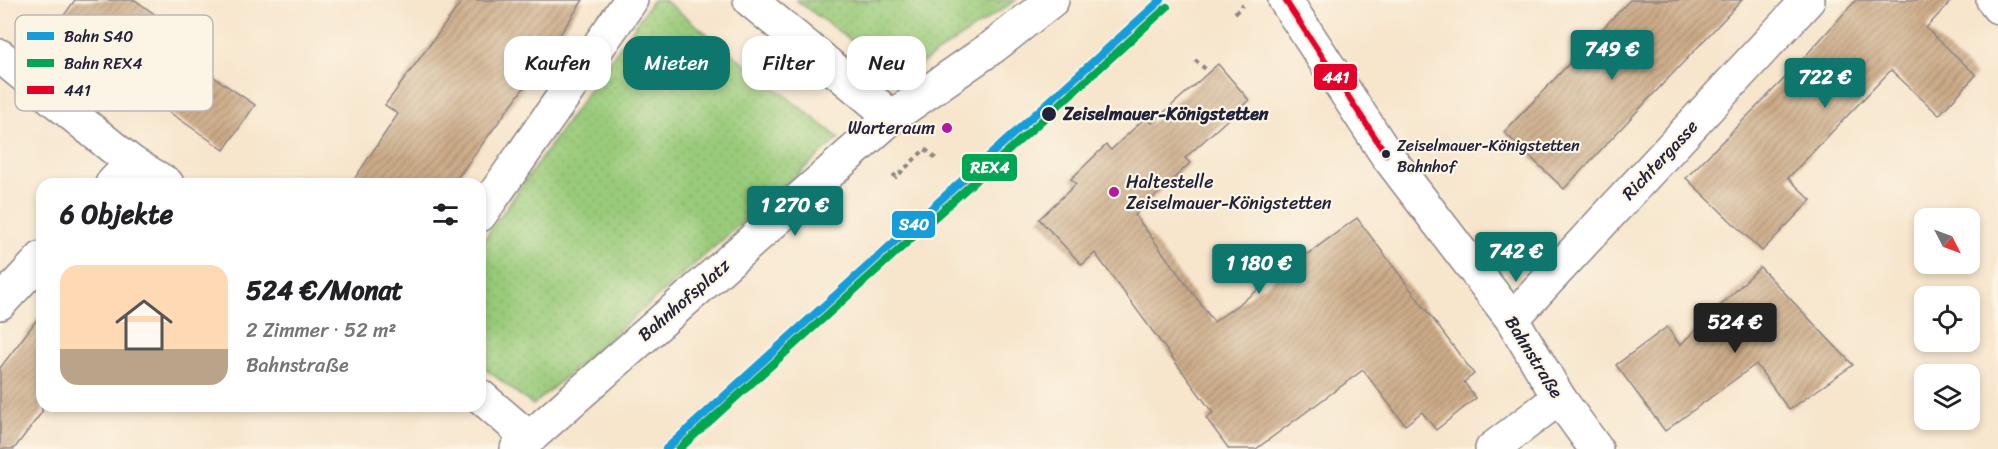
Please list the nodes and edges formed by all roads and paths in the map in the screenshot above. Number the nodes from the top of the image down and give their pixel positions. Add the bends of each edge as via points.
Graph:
1 (631, 0) edge
2 (750, 0) edge
3 (1052, 0) edge
4 (1285, 0) edge
5 (1808, 0) edge
6 (1993, 0) edge
7 (1998, 7) edge
8 (0, 56) edge
9 (1195, 60) dead end
10 (15, 71) edge
11 (1209, 72) dead end
12 (57, 111) edge
13 (892, 117) junction
14 (937, 159) dead end
15 (122, 174) edge
16 (896, 177) dead end
17 (140, 178) edge
18 (486, 206) edge
19 (36, 264) edge
20 (0, 303) edge
21 (1512, 320) junction
22 (1559, 398) junction
23 (486, 403) edge
24 (523, 444) edge
25 (1492, 449) edge
26 (1596, 449) edge

1 - 18 street
2 - 13 street
3 - 13 street, Bahnhofsplatz
4 - 21 street, Bahnstraße via 1386,154
5 - 21 street, Richtergasse
6 - 7 street
8 - 10 street
9 - 11 path
12 - 15 street
13 - 24 street, Bahnhofsplatz
14 - 16 path via 925,149
15 - 17 street
19 - 20 street
21 - 22 street, Bahnstraße
22 - 25 street
22 - 26 street, Bahnstraße
23 - 24 street

